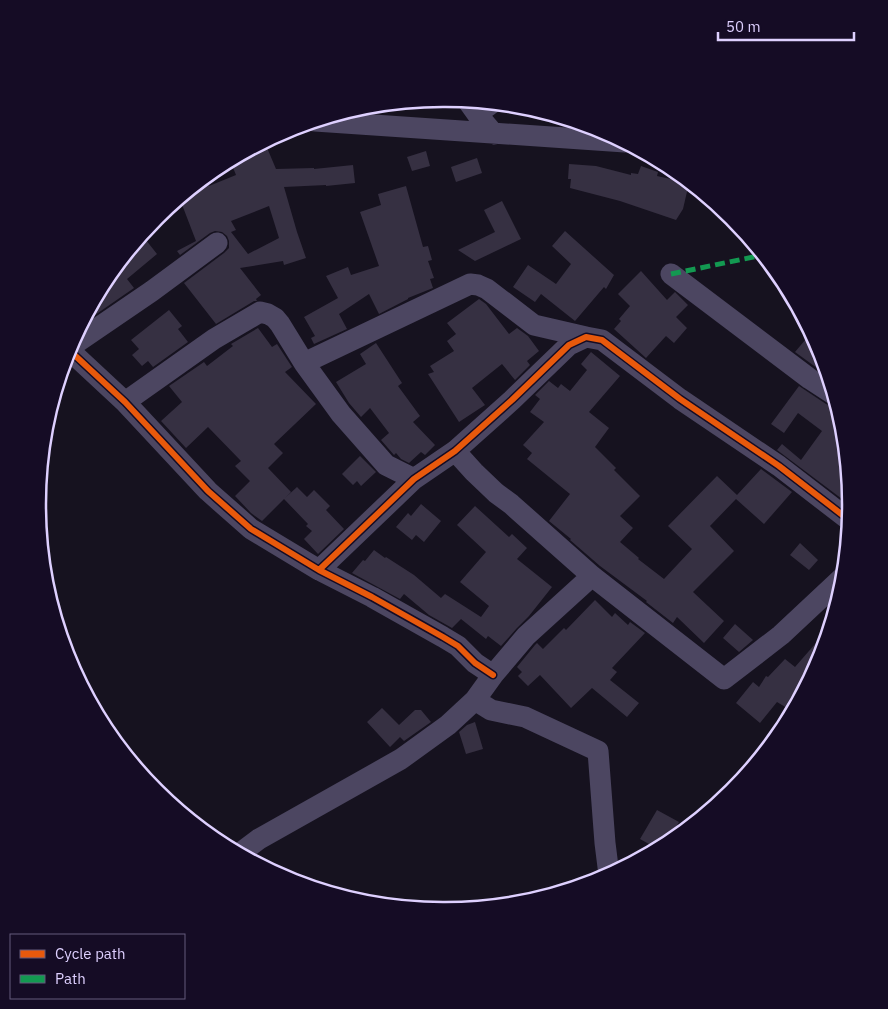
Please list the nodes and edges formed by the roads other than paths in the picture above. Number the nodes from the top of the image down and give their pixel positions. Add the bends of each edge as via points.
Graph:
1 (481, 109) edge
2 (334, 122) edge
3 (494, 134) junction
4 (604, 141) edge
5 (216, 243) dead end
6 (671, 274) dead end
7 (586, 337) junction
8 (83, 338) edge
9 (76, 355) edge
10 (304, 363) junction
11 (824, 388) edge
12 (126, 402) junction
13 (455, 451) junction
14 (414, 479) junction
15 (842, 514) edge
16 (319, 570) junction
17 (592, 576) junction
18 (833, 587) edge
19 (494, 675) junction
20 (475, 700) junction
21 (246, 849) edge
22 (608, 867) edge

1 - 3 street
2 - 3 street
3 - 4 street
5 - 8 street
6 - 11 street
7 - 10 street via 534,325 478,284 470,284
7 - 13 street via 569,345
7 - 15 street via 602,340
9 - 12 street
10 - 12 street via 280,324 260,312 214,339
10 - 14 street via 341,414 386,464
12 - 16 street via 208,491 251,530
13 - 14 street
13 - 17 street via 474,472
14 - 16 street
16 - 19 street via 443,636
17 - 18 street via 724,679 781,636
17 - 19 street via 526,636
19 - 20 street
20 - 21 street via 448,726 401,759
20 - 22 street via 491,710 525,717 598,751

